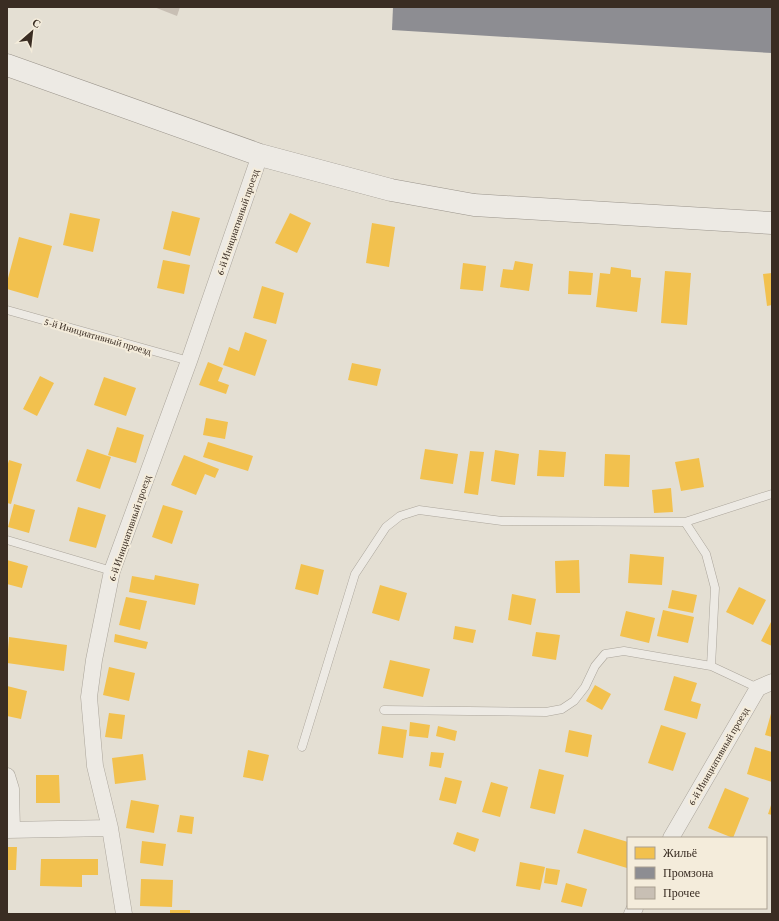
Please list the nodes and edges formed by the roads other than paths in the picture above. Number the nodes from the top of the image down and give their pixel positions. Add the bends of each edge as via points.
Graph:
1 (7, 65) edge
2 (260, 155) junction
3 (772, 222) edge
4 (7, 310) edge
5 (189, 361) junction
6 (772, 494) edge
7 (685, 522) junction
8 (7, 540) edge
9 (112, 571) junction
10 (711, 666) junction
11 (765, 685) edge
12 (384, 710) dead end
13 (302, 747) dead end
14 (7, 776) edge
15 (110, 828) junction
16 (9, 830) edge
17 (672, 837) edge
18 (124, 914) edge

1 - 2 street
2 - 3 street via 391,190 474,205
2 - 5 street, 6-й Инициативный проезд
4 - 5 lane, 5-й Инициативный проезд
5 - 9 street, 6-й Инициативный проезд
6 - 7 lane
7 - 10 lane via 706,554 715,588
7 - 13 lane via 502,521 419,510 400,516 386,527 354,574
8 - 9 lane
9 - 15 street, 6-й Инициативный проезд via 89,698 95,766
10 - 11 lane
10 - 12 lane via 624,651 606,654 595,666 585,687 562,709 546,712
11 - 17 street, 6-й Инициативный проезд
14 - 16 street via 11,789
15 - 16 street
15 - 18 street, 6-й Инициативный проезд

